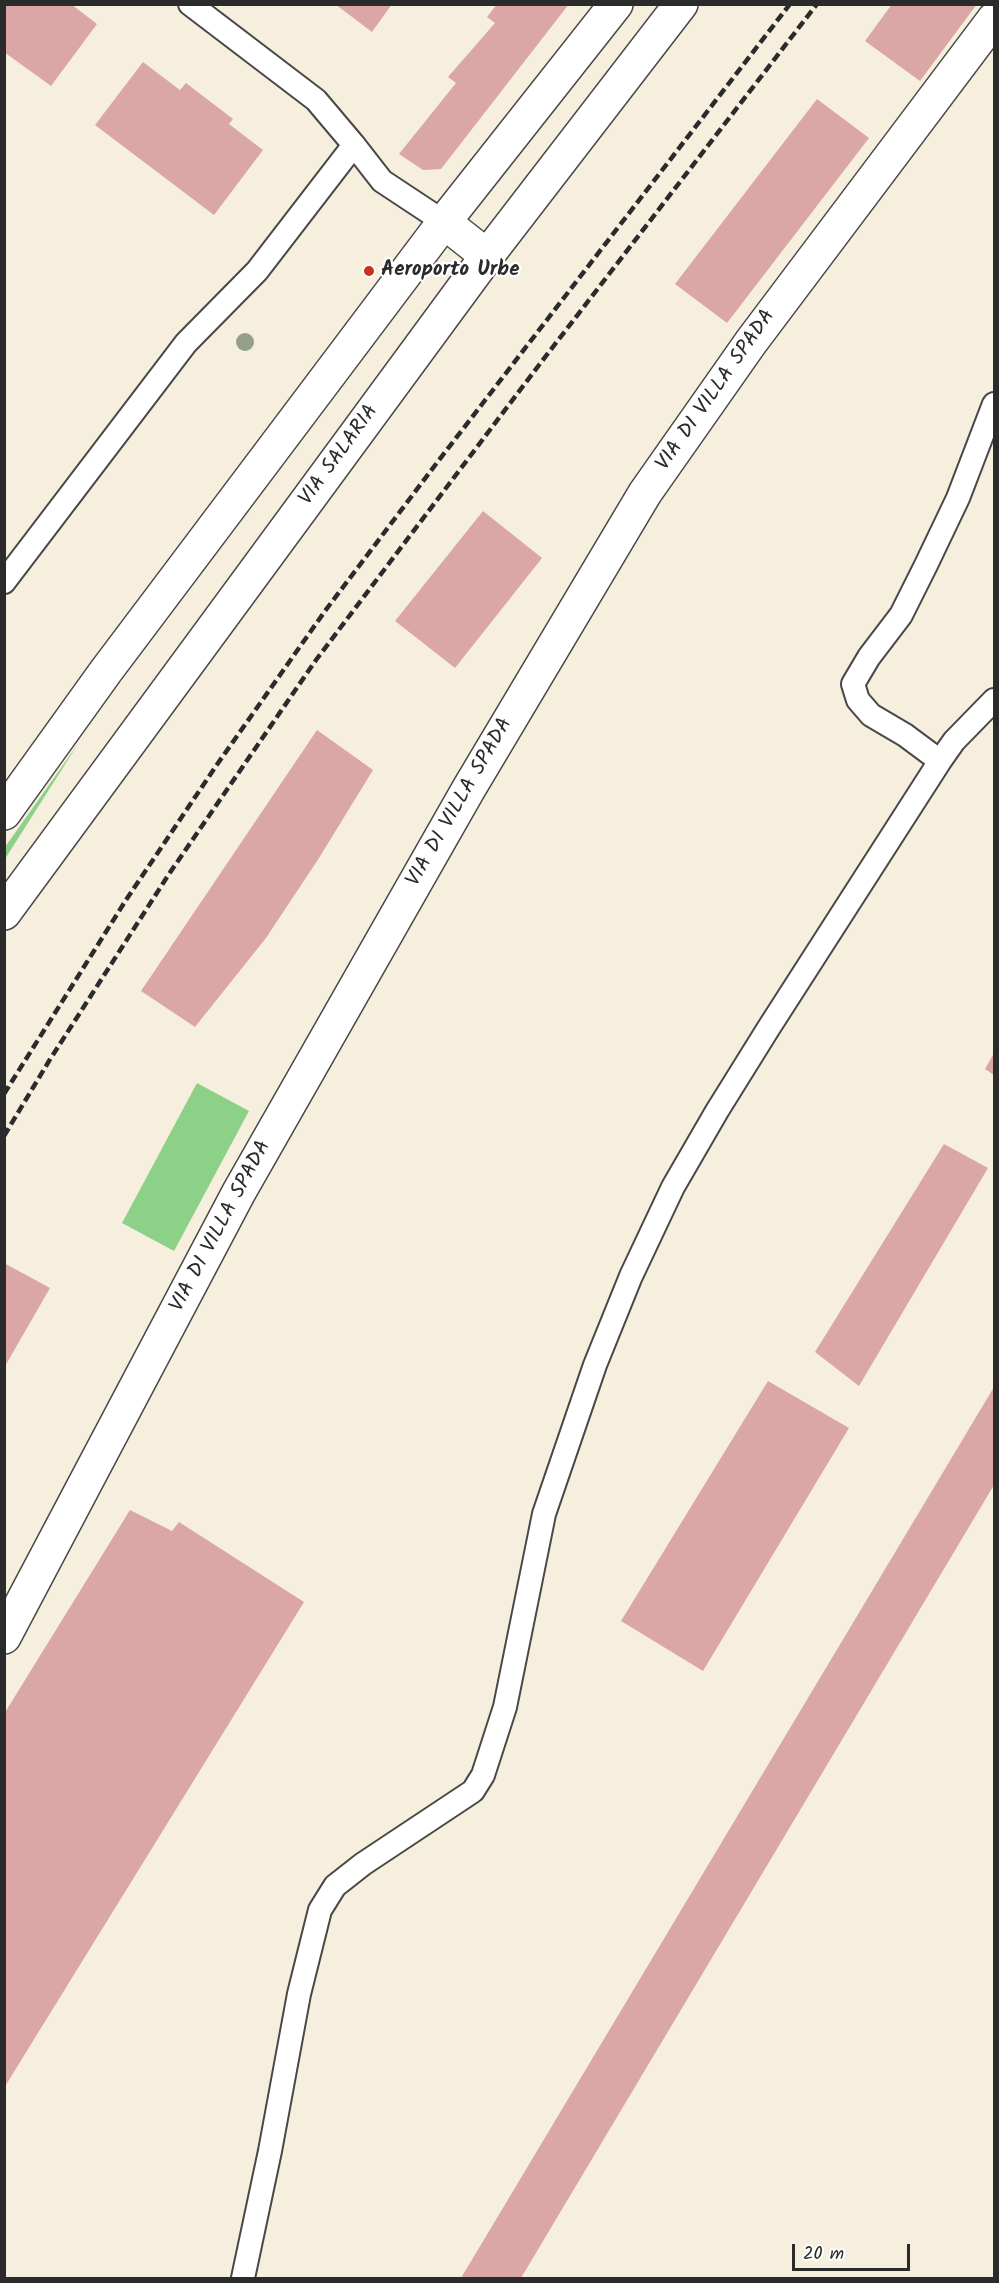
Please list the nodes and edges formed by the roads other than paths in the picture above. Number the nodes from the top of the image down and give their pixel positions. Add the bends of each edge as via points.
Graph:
1 (190, 4) edge
2 (616, 4) edge
3 (681, 4) edge
4 (994, 19) edge
5 (354, 145) junction
6 (444, 222) junction
7 (487, 256) junction
8 (994, 404) edge
9 (4, 582) edge
10 (994, 700) edge
11 (940, 761) junction
12 (4, 813) edge
13 (4, 913) edge
14 (4, 1636) edge
15 (243, 2278) edge

1 - 5 lane via 316,100
2 - 6 main road
3 - 7 main road, VIA SALARIA
4 - 14 main road, VIA DI VILLA SPADA via 751,342 645,492 468,790 239,1192
5 - 6 lane via 382,181
5 - 9 lane via 257,271 186,343
6 - 7 main road
6 - 12 main road
7 - 13 main road, VIA SALARIA
8 - 11 lane via 958,498 901,615 853,684 858,700 871,715
10 - 11 lane
11 - 15 lane via 717,1111 674,1187 631,1276 595,1365 544,1514 505,1707 483,1775 473,1791 335,1886 320,1910 299,1994

